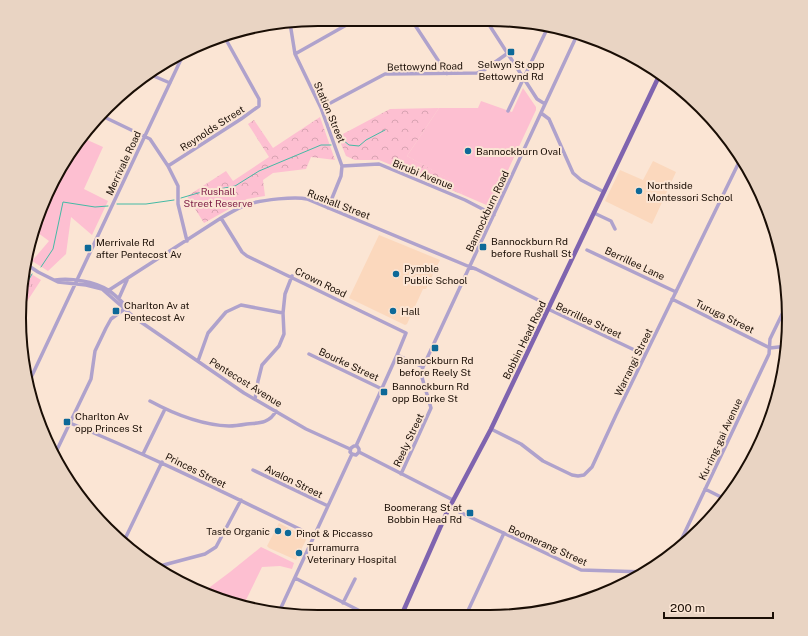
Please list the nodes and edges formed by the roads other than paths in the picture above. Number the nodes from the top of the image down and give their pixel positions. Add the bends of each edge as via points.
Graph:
1 (345, 26) edge
2 (416, 26) edge
3 (490, 26) edge
4 (291, 27) edge
5 (546, 32) edge
6 (575, 39) edge
7 (226, 40) edge
8 (508, 53) junction
9 (295, 54) junction
10 (180, 60) edge
11 (447, 74) junction
12 (154, 76) edge
13 (524, 79) junction
14 (658, 79) edge
15 (170, 83) junction
16 (545, 104) junction
17 (321, 108) junction
18 (508, 111) dead end
19 (541, 113) junction
20 (106, 118) edge
21 (144, 136) junction
22 (738, 163) edge
23 (168, 166) junction
24 (342, 166) junction
25 (604, 192) junction
26 (328, 208) junction
27 (594, 213) junction
28 (494, 215) junction
29 (221, 218) junction
30 (615, 229) dead end
31 (187, 241) junction
32 (587, 250) dead end
33 (31, 267) edge
34 (470, 267) junction
35 (81, 272) junction
36 (292, 276) junction
37 (127, 279) junction
38 (75, 282) junction
39 (86, 282) junction
40 (108, 291) junction
41 (676, 292) junction
42 (118, 298) junction
43 (672, 299) junction
44 (126, 308) junction
45 (549, 308) junction
46 (283, 313) junction
47 (782, 315) edge
48 (780, 347) edge
49 (770, 348) junction
50 (309, 354) dead end
51 (398, 355) junction
52 (645, 355) junction
53 (198, 361) junction
54 (423, 367) junction
55 (32, 375) edge
56 (382, 389) junction
57 (255, 399) junction
58 (150, 401) dead end
59 (165, 409) junction
60 (276, 411) junction
61 (70, 423) junction
62 (491, 429) junction
63 (356, 446) junction
64 (57, 449) edge
65 (350, 449) junction
66 (358, 452) junction
67 (143, 454) junction
68 (352, 454) junction
69 (162, 462) junction
70 (253, 470) dead end
71 (401, 474) junction
72 (705, 490) junction
73 (721, 497) edge
74 (241, 500) junction
75 (453, 500) junction
76 (328, 506) junction
77 (450, 507) junction
78 (504, 533) junction
79 (314, 536) junction
80 (126, 539) edge
81 (682, 539) edge
82 (163, 565) edge
83 (635, 572) edge
84 (295, 578) junction
85 (355, 579) dead end
86 (343, 603) junction
87 (281, 608) edge
88 (358, 610) edge
89 (404, 610) edge
90 (469, 610) edge

1 - 9 street
2 - 11 street
3 - 8 street
4 - 9 street, Station Street
5 - 13 street
6 - 16 street, Bannockburn Road
7 - 23 street, Reynolds Street via 259,99 259,106
8 - 11 street, Bettowynd Road via 480,72
8 - 13 street
9 - 17 street, Station Street
10 - 15 street, Merrivale Road
11 - 17 street, Bettowynd Road via 385,74
12 - 15 street
13 - 16 street via 537,99
13 - 18 street
14 - 25 main road, Bobbin Head Road
15 - 21 street, Merrivale Road
16 - 19 street, Bannockburn Road
17 - 24 street, Station Street
19 - 25 street via 549,119 573,173
19 - 28 street, Bannockburn Road
20 - 21 street
21 - 23 street via 150,139
21 - 35 street, Merrivale Road
22 - 41 street, Warrangi Street
23 - 31 street via 178,186 178,204
24 - 26 street via 341,176
24 - 28 street, Birubi Avenue via 379,164
25 - 27 main road, Bobbin Head Road
26 - 29 street, Rushall Street via 297,197 250,204
26 - 34 street, Rushall Street
27 - 30 street via 612,221
27 - 45 main road, Bobbin Head Road
28 - 34 street, Bannockburn Road
29 - 31 street, Rushall Street
29 - 36 street, Crown Road via 242,252
31 - 37 street, Rushall Street
32 - 41 street, Berrillee Lane
33 - 38 street, Pentecost Avenue via 58,282
34 - 45 street, Rushall Street
34 - 54 street, Bannockburn Road
35 - 38 street, Merrivale Road
35 - 39 street
36 - 46 street via 285,294
36 - 51 street, Crown Road via 403,330 406,333
37 - 40 street, Rushall Street
37 - 42 street
38 - 39 street, Pentecost Avenue
38 - 40 street, Pentecost Avenue
38 - 55 street, Merrivale Road
39 - 40 street, Pentecost Avenue via 97,284
40 - 42 street, Pentecost Avenue
40 - 44 street, Pentecost Avenue
41 - 43 street, Warrangi Street
42 - 44 street, Pentecost Avenue
43 - 49 street, Turuga Street
43 - 52 street, Warrangi Street
44 - 53 street, Pentecost Avenue
44 - 61 street via 110,321 95,351 91,379
45 - 52 street, Berrillee Street
45 - 62 main road, Bobbin Head Road
46 - 53 street via 241,305 226,312 208,333
46 - 57 street via 284,334 279,346 262,365
47 - 49 street, Ku-ring-gai Avenue via 770,339
48 - 49 street
49 - 72 street, Ku-ring-gai Avenue
50 - 56 street, Bourke Street
51 - 54 street
51 - 56 street
52 - 62 street, Warrangi Street via 592,467 584,475 572,475 543,461 521,444
53 - 57 street, Pentecost Avenue
54 - 71 street, Reely Street via 421,374 432,408
56 - 63 street
57 - 60 street, Pentecost Avenue
58 - 59 street
59 - 60 street via 198,421 229,426 265,422
59 - 67 street
60 - 65 street, Pentecost Avenue
61 - 64 street
61 - 67 street, Princes Street
62 - 75 main road, Bobbin Head Road
63 - 65 street
63 - 66 street via 359,448
65 - 68 street
66 - 68 street
66 - 71 street
67 - 69 street, Princes Street
68 - 76 street
69 - 74 street, Princes Street
69 - 80 street
70 - 76 street, Avalon Street
71 - 75 street
72 - 73 street
72 - 81 street, Ku-ring-gai Avenue
74 - 79 street, Princes Street
74 - 82 street via 216,548 205,554
75 - 77 main road, Bobbin Head Road
76 - 79 street
77 - 78 street, Boomerang Street
77 - 89 main road, Bobbin Head Road
78 - 83 street, Boomerang Street via 581,570
78 - 90 street
79 - 84 street
84 - 86 street
84 - 87 street
85 - 86 street
86 - 88 street

